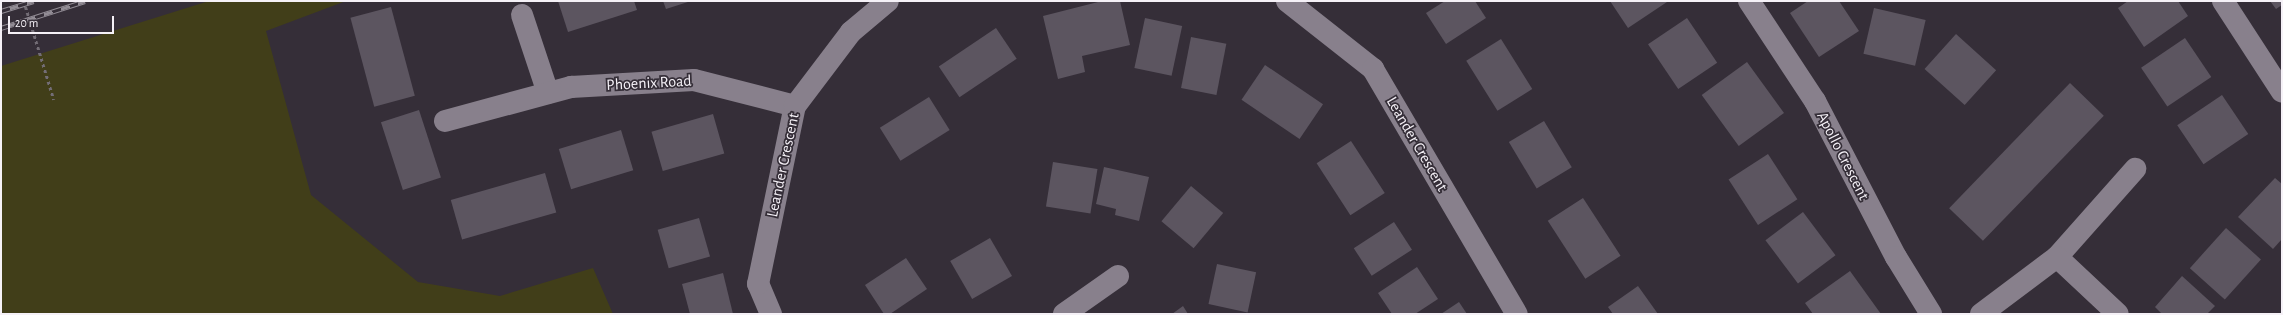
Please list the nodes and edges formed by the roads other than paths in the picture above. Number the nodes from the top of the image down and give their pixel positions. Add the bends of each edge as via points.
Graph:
1 (888, 1) edge
2 (1287, 1) edge
3 (1749, 1) edge
4 (2223, 1) edge
5 (522, 15) dead end
6 (548, 92) junction
7 (2282, 92) edge
8 (795, 106) junction
9 (445, 121) dead end
10 (2135, 168) dead end
11 (2057, 257) junction
12 (1118, 276) dead end
13 (771, 314) edge
14 (1064, 314) edge
15 (1517, 314) edge
16 (1931, 314) edge
17 (1981, 314) edge
18 (2118, 314) edge

1 - 8 street, Leander Crescent via 851,32
2 - 15 street, Leander Crescent via 1373,69
3 - 16 street, Apollo Crescent via 1815,102 1896,257
4 - 7 street
5 - 6 street
6 - 8 street, Phoenix Road via 571,87 694,80
6 - 9 street, Phoenix Road
8 - 13 street, Leander Crescent via 758,284
10 - 11 street
11 - 17 street
11 - 18 street
12 - 14 street

